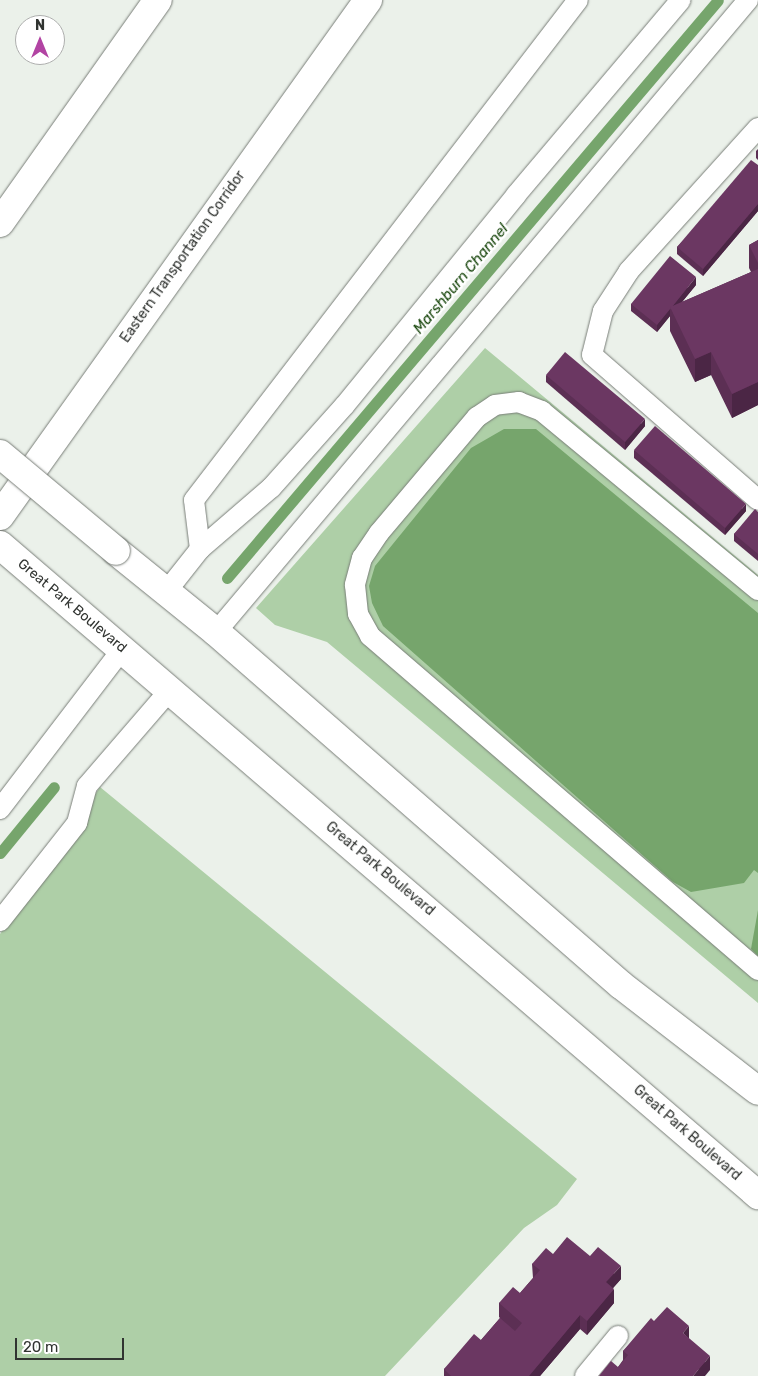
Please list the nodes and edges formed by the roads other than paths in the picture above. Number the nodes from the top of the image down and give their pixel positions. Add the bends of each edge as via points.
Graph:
1 (158, 0) edge
2 (368, 0) edge
3 (578, 0) edge
4 (681, 0) edge
5 (748, 0) edge
6 (758, 128) edge
7 (0, 223) edge
8 (0, 454) edge
9 (758, 500) edge
10 (0, 516) edge
11 (0, 545) edge
12 (200, 549) junction
13 (758, 590) edge
14 (166, 592) junction
15 (216, 632) junction
16 (123, 648) junction
17 (170, 690) junction
18 (0, 809) edge
19 (0, 921) edge
20 (758, 970) edge
21 (758, 1091) edge
22 (758, 1195) edge
23 (618, 1336) dead end
24 (585, 1376) edge

1 - 7 main road
2 - 10 main road, Eastern Transportation Corridor
3 - 12 lane via 194,500
4 - 12 lane via 516,194 345,405 271,488
5 - 15 lane
6 - 9 lane via 629,271 603,311 592,355
8 - 14 main road, bridge
11 - 16 main road, Great Park Boulevard
12 - 14 lane
13 - 20 lane via 542,411 519,402 495,405 477,417 379,532 362,558 355,585 358,614 370,636
14 - 15 main road
15 - 21 main road via 621,985
16 - 17 main road, Great Park Boulevard
16 - 18 lane
17 - 19 lane via 87,786 77,822
17 - 22 main road, Great Park Boulevard
23 - 24 lane

